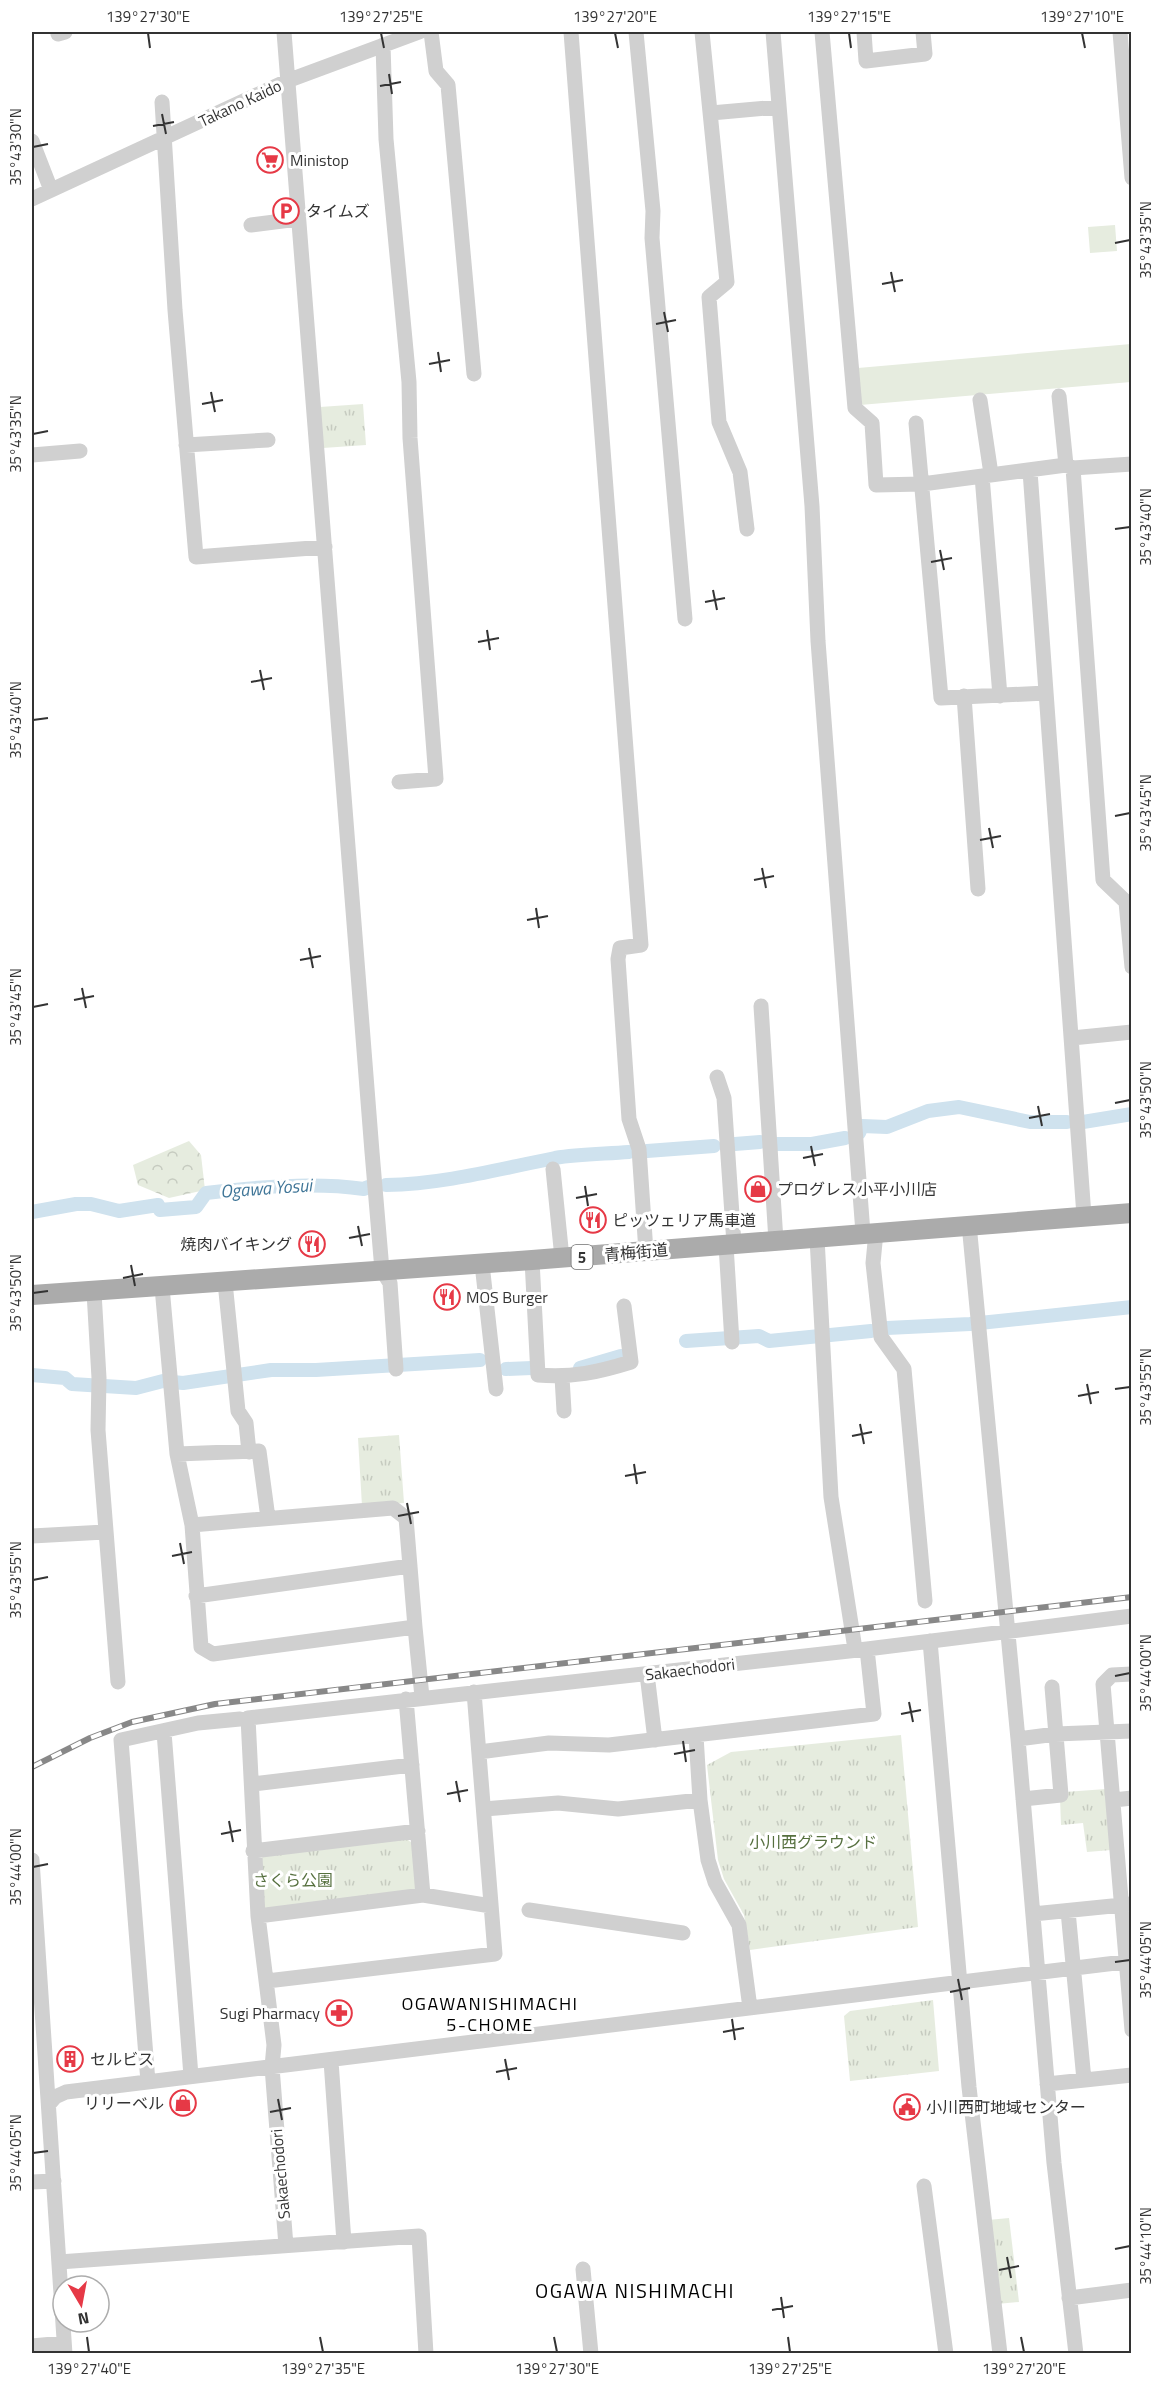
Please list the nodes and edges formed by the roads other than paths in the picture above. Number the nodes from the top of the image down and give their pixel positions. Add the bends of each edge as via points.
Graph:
1 (284, 32) edge
2 (419, 32) edge
3 (431, 32) edge
4 (571, 32) edge
5 (636, 32) edge
6 (702, 32) edge
7 (773, 32) edge
8 (822, 32) edge
9 (864, 32) edge
10 (923, 32) edge
11 (1120, 32) edge
12 (383, 45) junction
13 (287, 81) junction
14 (162, 102) dead end
15 (779, 107) junction
16 (711, 113) junction
17 (163, 139) junction
18 (32, 141) edge
19 (1131, 178) edge
20 (51, 190) junction
21 (32, 199) edge
22 (298, 219) junction
23 (251, 225) dead end
24 (474, 374) dead end
25 (1059, 396) dead end
26 (980, 400) dead end
27 (916, 423) dead end
28 (268, 440) dead end
29 (186, 445) junction
30 (80, 451) dead end
31 (32, 455) edge
32 (1131, 464) edge
33 (1069, 467) junction
34 (1030, 471) junction
35 (986, 475) junction
36 (922, 484) junction
37 (747, 530) dead end
38 (325, 547) junction
39 (685, 619) dead end
40 (1046, 693) junction
41 (964, 696) junction
42 (1000, 696) junction
43 (399, 783) dead end
44 (978, 889) dead end
45 (1131, 967) edge
46 (761, 1006) dead end
47 (1131, 1032) edge
48 (1072, 1038) junction
49 (717, 1077) dead end
50 (554, 1169) dead end
51 (1131, 1213) edge
52 (1084, 1216) junction
53 (969, 1224) junction
54 (869, 1232) junction
55 (817, 1238) junction
56 (776, 1241) junction
57 (730, 1244) junction
58 (646, 1251) junction
59 (562, 1258) junction
60 (532, 1260) junction
61 (482, 1264) junction
62 (382, 1270) junction
63 (225, 1281) junction
64 (162, 1287) junction
65 (94, 1292) junction
66 (32, 1295) edge
67 (624, 1306) dead end
68 (731, 1337) dead end
69 (396, 1364) dead end
70 (562, 1377) junction
71 (496, 1389) dead end
72 (564, 1411) dead end
73 (249, 1452) junction
74 (177, 1454) junction
75 (268, 1518) junction
76 (192, 1525) junction
77 (105, 1532) junction
78 (32, 1536) edge
79 (410, 1566) junction
80 (196, 1596) junction
81 (925, 1601) dead end
82 (1131, 1617) edge
83 (415, 1627) junction
84 (1008, 1630) junction
85 (930, 1641) junction
86 (861, 1649) junction
87 (647, 1674) junction
88 (1131, 1674) edge
89 (118, 1682) dead end
90 (1052, 1687) dead end
91 (474, 1692) junction
92 (422, 1697) junction
93 (406, 1700) junction
94 (244, 1718) junction
95 (1131, 1731) edge
96 (164, 1732) junction
97 (1108, 1732) junction
98 (1056, 1734) junction
99 (696, 1736) junction
100 (1018, 1739) junction
101 (655, 1740) junction
102 (479, 1752) junction
103 (412, 1765) junction
104 (253, 1784) junction
105 (1131, 1798) edge
106 (1023, 1799) junction
107 (700, 1800) junction
108 (1114, 1800) junction
109 (484, 1809) junction
110 (418, 1831) junction
111 (253, 1851) junction
112 (32, 1860) edge
113 (423, 1895) junction
114 (1126, 1905) edge
115 (491, 1906) junction
116 (529, 1910) dead end
117 (1068, 1911) junction
118 (1033, 1914) junction
119 (258, 1916) junction
120 (682, 1933) dead end
121 (1128, 1962) edge
122 (1073, 1969) junction
123 (1037, 1973) junction
124 (267, 1981) junction
125 (962, 1983) junction
126 (750, 2008) junction
127 (1131, 2030) edge
128 (331, 2061) junction
129 (272, 2067) junction
130 (191, 2076) junction
131 (1131, 2076) edge
132 (1084, 2080) junction
133 (148, 2082) junction
134 (1047, 2084) junction
135 (49, 2104) junction
136 (54, 2181) junction
137 (32, 2182) edge
138 (924, 2186) dead end
139 (344, 2242) junction
140 (286, 2246) junction
141 (59, 2262) junction
142 (584, 2268) dead end
143 (1131, 2290) edge
144 (1069, 2298) junction
145 (32, 2346) edge
146 (64, 2348) edge
147 (426, 2354) edge
148 (591, 2354) edge
149 (946, 2354) edge
150 (1000, 2354) edge
151 (1076, 2354) edge

1 - 13 street
2 - 12 street, Takano Kaido
3 - 24 street via 436,71 448,85 474,331
4 - 58 street via 641,945 620,948 618,959 629,1119 639,1149
5 - 39 street
6 - 16 street
7 - 15 street
8 - 36 street via 855,408 872,423 876,485
9 - 10 street via 866,62 925,54
11 - 19 street
12 - 13 street, Takano Kaido
12 - 43 street via 386,139 410,382 410,438 436,779
13 - 17 street, Takano Kaido
13 - 22 street
14 - 17 street
15 - 16 street
15 - 54 street via 808,459 818,641
16 - 37 street via 727,282 709,297 719,422 740,472
17 - 20 street, Takano Kaido
17 - 29 street
18 - 20 street
20 - 21 street, Takano Kaido
22 - 23 street
22 - 38 street
25 - 33 street
26 - 35 street
27 - 36 street
28 - 29 street
29 - 38 street via 196,557
30 - 31 street
32 - 33 street
33 - 34 street
33 - 45 street via 1103,880 1126,902
34 - 35 street
34 - 40 street
35 - 36 street
35 - 42 street
36 - 41 street via 941,698
38 - 62 street
40 - 42 street
40 - 48 street
41 - 42 street
41 - 44 street
46 - 56 street
47 - 48 street
48 - 52 street
49 - 57 street via 724,1098
50 - 59 street
51 - 52 main road, 青梅街道 / 5
52 - 53 main road, 青梅街道 / 5
53 - 54 main road, 青梅街道 / 5
53 - 84 street
54 - 55 main road, 青梅街道 / 5
54 - 81 street via 881,1337 904,1369
55 - 56 main road, 青梅街道 / 5
55 - 86 street via 831,1497
56 - 57 main road, 青梅街道 / 5
57 - 58 main road, 青梅街道 / 5
57 - 68 street
58 - 59 main road, 青梅街道 / 5
59 - 60 main road, 青梅街道 / 5
60 - 61 main road, 青梅街道 / 5
60 - 70 street via 538,1375
61 - 62 main road, 青梅街道 / 5
61 - 71 street
62 - 63 main road, 青梅街道 / 5
62 - 69 street via 390,1283
63 - 64 main road, 青梅街道 / 5
63 - 73 street via 238,1411 246,1423
64 - 65 main road, 青梅街道 / 5
64 - 74 street
65 - 66 main road, 青梅街道 / 5
65 - 77 street
67 - 70 street via 631,1362 591,1374
70 - 72 street
73 - 74 street
73 - 75 street via 259,1451
74 - 76 street
75 - 76 street
75 - 79 street via 393,1508 406,1518
76 - 80 street
77 - 78 street
77 - 89 street
79 - 80 street
79 - 83 street
80 - 83 street via 201,1647 213,1654
82 - 84 street, Sakaechodori
83 - 92 street
84 - 85 street, Sakaechodori
84 - 100 street
85 - 86 street, Sakaechodori
85 - 125 street
86 - 87 street, Sakaechodori
86 - 99 street via 874,1714
87 - 91 street, Sakaechodori
87 - 101 street
88 - 97 street via 1112,1675 1103,1684
90 - 98 street
91 - 92 street, Sakaechodori
91 - 102 street
92 - 93 street, Sakaechodori
93 - 94 street, Sakaechodori
93 - 103 street
94 - 96 street, Sakaechodori via 198,1723
94 - 104 street, Sakaechodori
95 - 97 street
96 - 130 street
96 - 133 street, Sakaechodori via 121,1740
97 - 98 street
97 - 108 street
98 - 100 street
98 - 106 street via 1061,1795
99 - 101 street
99 - 107 street
100 - 106 street
101 - 102 street via 609,1745 549,1743
102 - 109 street
103 - 104 street
103 - 110 street
104 - 111 street, Sakaechodori
105 - 108 street
106 - 118 street
107 - 109 street via 618,1809 558,1803
107 - 126 street via 708,1860 742,1940
108 - 114 street
109 - 115 street
110 - 111 street
110 - 113 street
111 - 119 street, Sakaechodori
112 - 135 street
113 - 115 street
113 - 119 street
114 - 117 street
114 - 121 street
115 - 124 street via 495,1954
116 - 120 street
117 - 118 street
117 - 122 street
118 - 123 street
119 - 124 street, Sakaechodori
121 - 122 street
121 - 127 street
122 - 123 street
122 - 132 street
123 - 125 street
123 - 134 street
124 - 129 street, Sakaechodori via 274,2049
125 - 126 street
125 - 150 street via 979,2181
126 - 128 street
128 - 129 street
128 - 139 street
129 - 130 street
129 - 140 street, Sakaechodori
130 - 133 street
131 - 132 street
132 - 134 street
133 - 135 street via 66,2092
134 - 144 street
135 - 136 street
136 - 137 street
136 - 141 street
138 - 149 street
139 - 140 street
139 - 147 street via 420,2236
140 - 141 street
141 - 146 street
142 - 148 street
143 - 144 street
144 - 151 street
145 - 146 street

